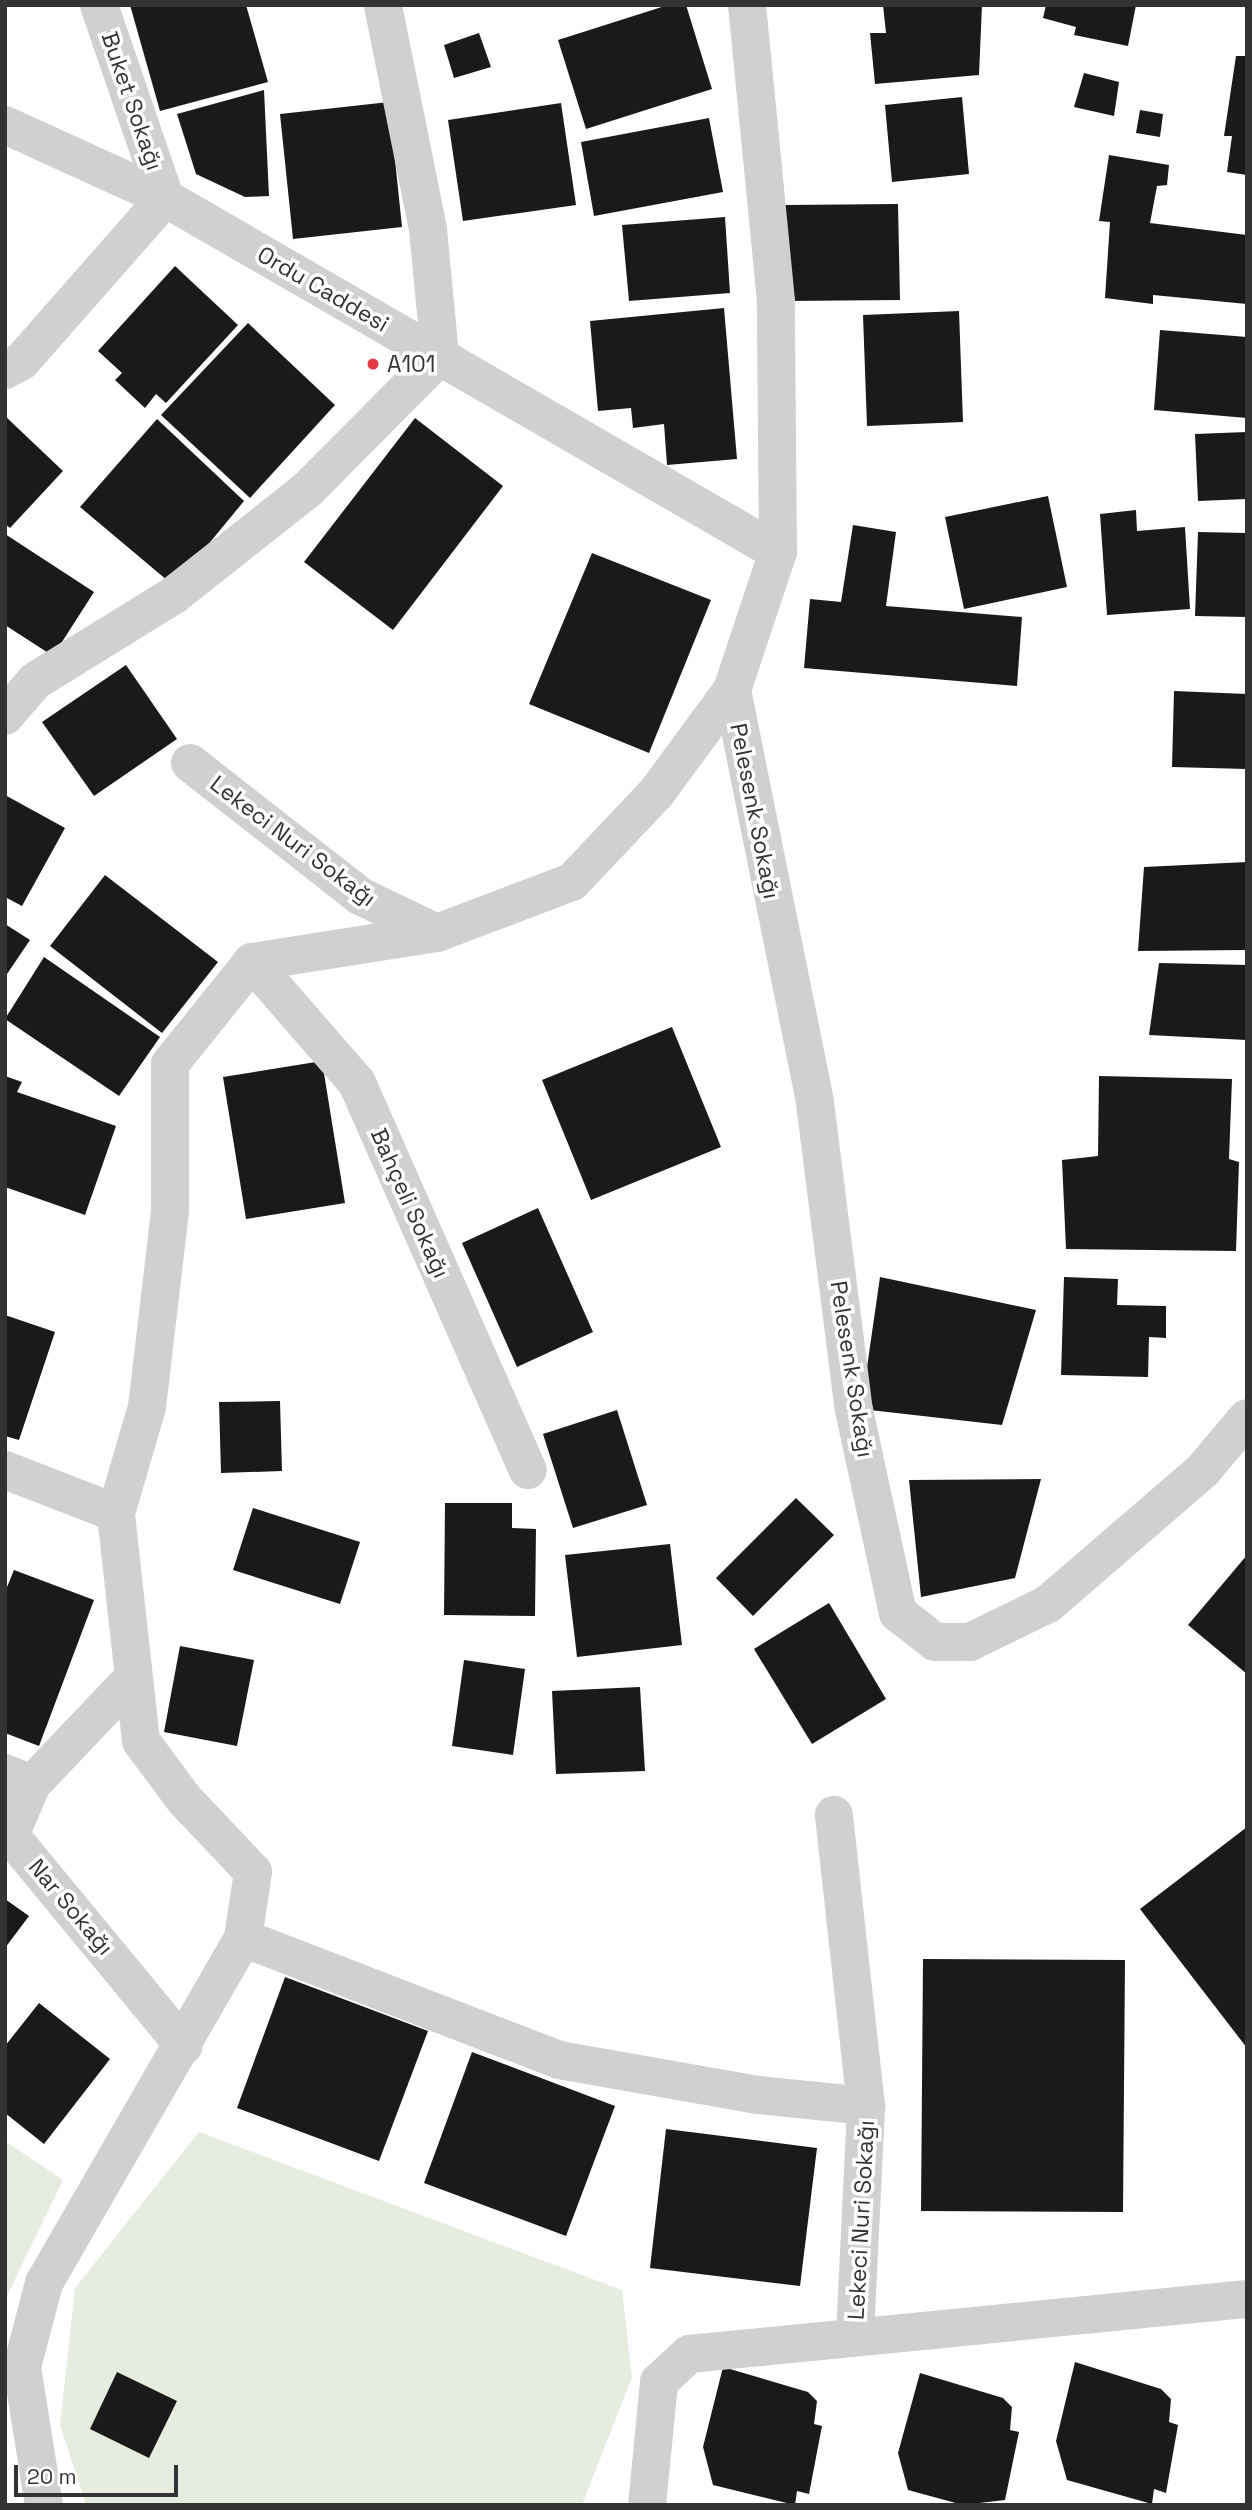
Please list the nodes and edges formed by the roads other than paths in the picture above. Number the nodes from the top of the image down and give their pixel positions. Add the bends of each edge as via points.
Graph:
1 (99, 5) edge
2 (383, 5) edge
3 (747, 5) edge
4 (5, 125) edge
5 (164, 198) junction
6 (440, 356) junction
7 (5, 370) edge
8 (778, 552) junction
9 (732, 690) junction
10 (5, 716) edge
11 (190, 763) dead end
12 (437, 933) junction
13 (252, 962) junction
14 (1247, 1418) edge
15 (528, 1469) dead end
16 (5, 1470) edge
17 (116, 1513) junction
18 (131, 1680) junction
19 (19, 1778) edge
20 (834, 1815) dead end
21 (243, 1938) junction
22 (184, 2046) junction
23 (866, 2106) junction
24 (1247, 2299) edge
25 (855, 2334) junction
26 (44, 2505) edge
27 (647, 2505) edge

1 - 5 street, Buket Sokağı
2 - 6 street via 428,229
3 - 8 street via 776,301
4 - 5 street, Ordu Caddesi
5 - 6 street, Ordu Caddesi
5 - 7 street via 22,361
6 - 8 street, Ordu Caddesi
6 - 10 street via 308,489 174,595 34,681
8 - 9 street
9 - 12 street via 657,792 572,882
9 - 14 street, Pelesenk Sokağı via 815,1103 854,1410 898,1613 935,1642 970,1642 1048,1604 1203,1470
11 - 12 street, Lekeci Nuri Sokağı via 360,896
12 - 13 street
13 - 15 street, Bahçeli Sokağı via 357,1083
13 - 17 street via 170,1064 170,1210 147,1407
16 - 17 street
17 - 18 street
18 - 19 street
18 - 21 street via 141,1741 155,1764 253,1872
19 - 22 street, Nar Sokağı via 10,1835
20 - 23 street, Lekeci Nuri Sokağı
21 - 22 street
21 - 23 street via 559,2060 758,2095
22 - 26 street via 44,2283 22,2367
23 - 25 street, Lekeci Nuri Sokağı
24 - 25 street
25 - 27 street via 689,2354 659,2382

